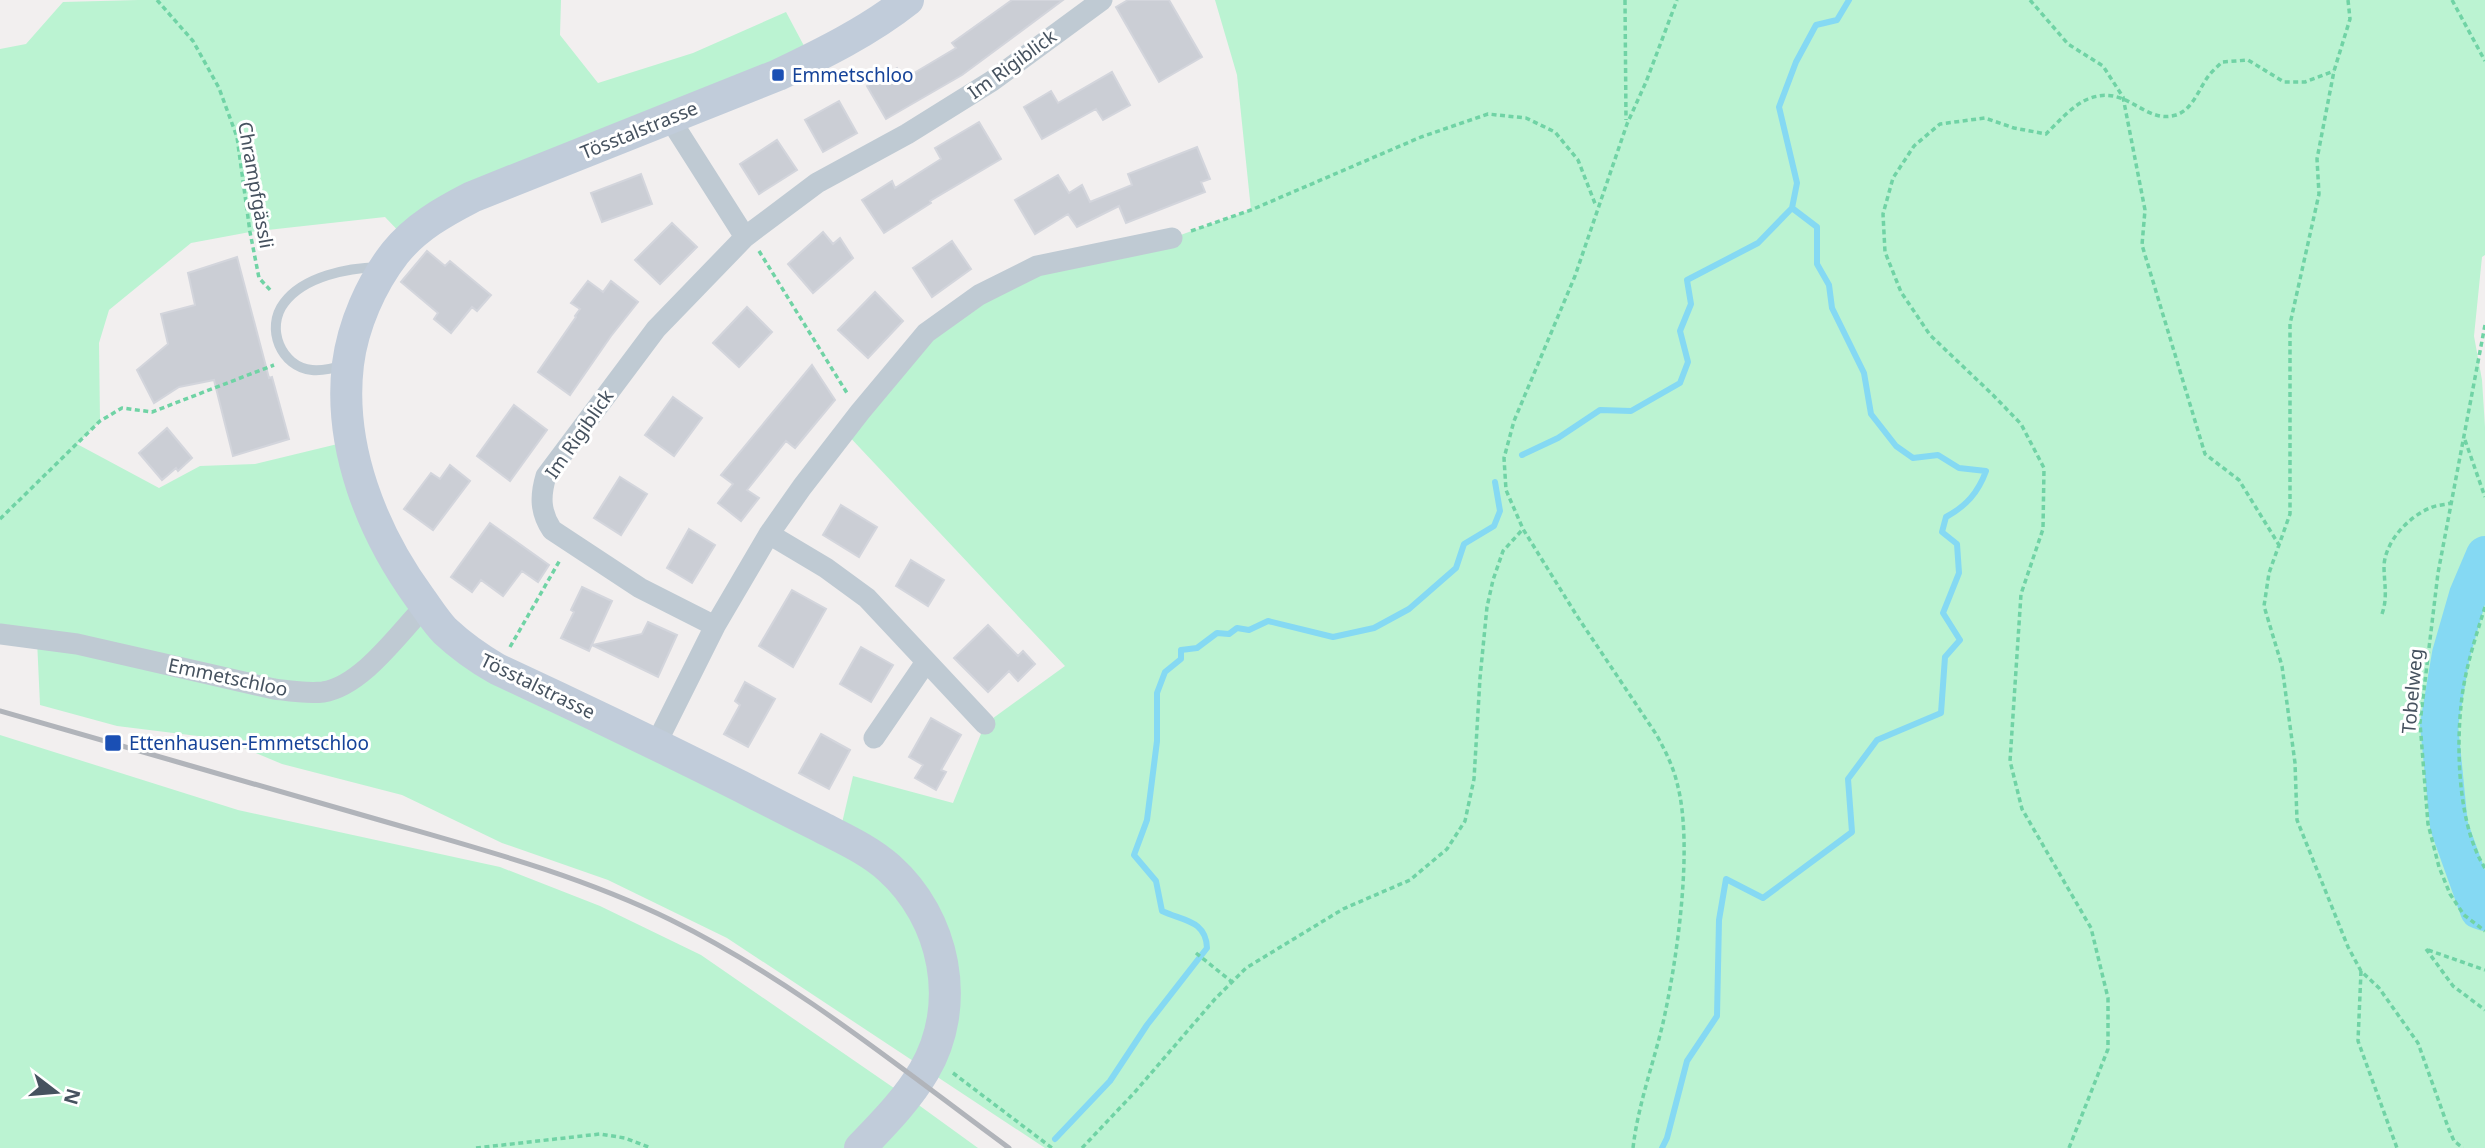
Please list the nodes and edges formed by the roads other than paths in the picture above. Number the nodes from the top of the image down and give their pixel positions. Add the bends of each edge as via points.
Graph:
1 (908, 0) edge
2 (1102, 0) edge
3 (670, 119) junction
4 (745, 237) junction
5 (1172, 238) road end
6 (385, 267) junction
7 (348, 364) junction
8 (769, 534) junction
9 (425, 606) junction
10 (715, 626) junction
11 (0, 634) edge
12 (926, 662) junction
13 (985, 724) dead end
14 (874, 738) dead end
15 (656, 744) junction
16 (860, 1148) edge

1 - 3 main road, Tösstalstrasse via 811,59
2 - 4 street, Im Rigiblick via 992,81 817,183
3 - 4 street
3 - 6 main road, Tösstalstrasse via 472,197 436,216 407,240
4 - 10 street, Im Rigiblick via 656,329 546,476 541,492 545,519 552,530 640,588
5 - 8 street via 1037,265 979,295 926,334 860,412
6 - 7 main road, Tösstalstrasse via 366,302
6 - 7 lane via 357,268 318,279 283,304 278,317 275,332 287,357 311,370
7 - 9 main road, Tösstalstrasse via 351,441 362,484 390,554
8 - 10 street
8 - 12 street via 867,598
9 - 11 street, Emmetschloo via 363,671 324,692 274,689 77,644
9 - 15 main road, Tösstalstrasse via 443,630 497,668
10 - 15 street
12 - 13 street
12 - 14 street
15 - 16 main road, Tösstalstrasse via 857,846 912,893 932,928 945,984 942,1020 931,1056 898,1108

